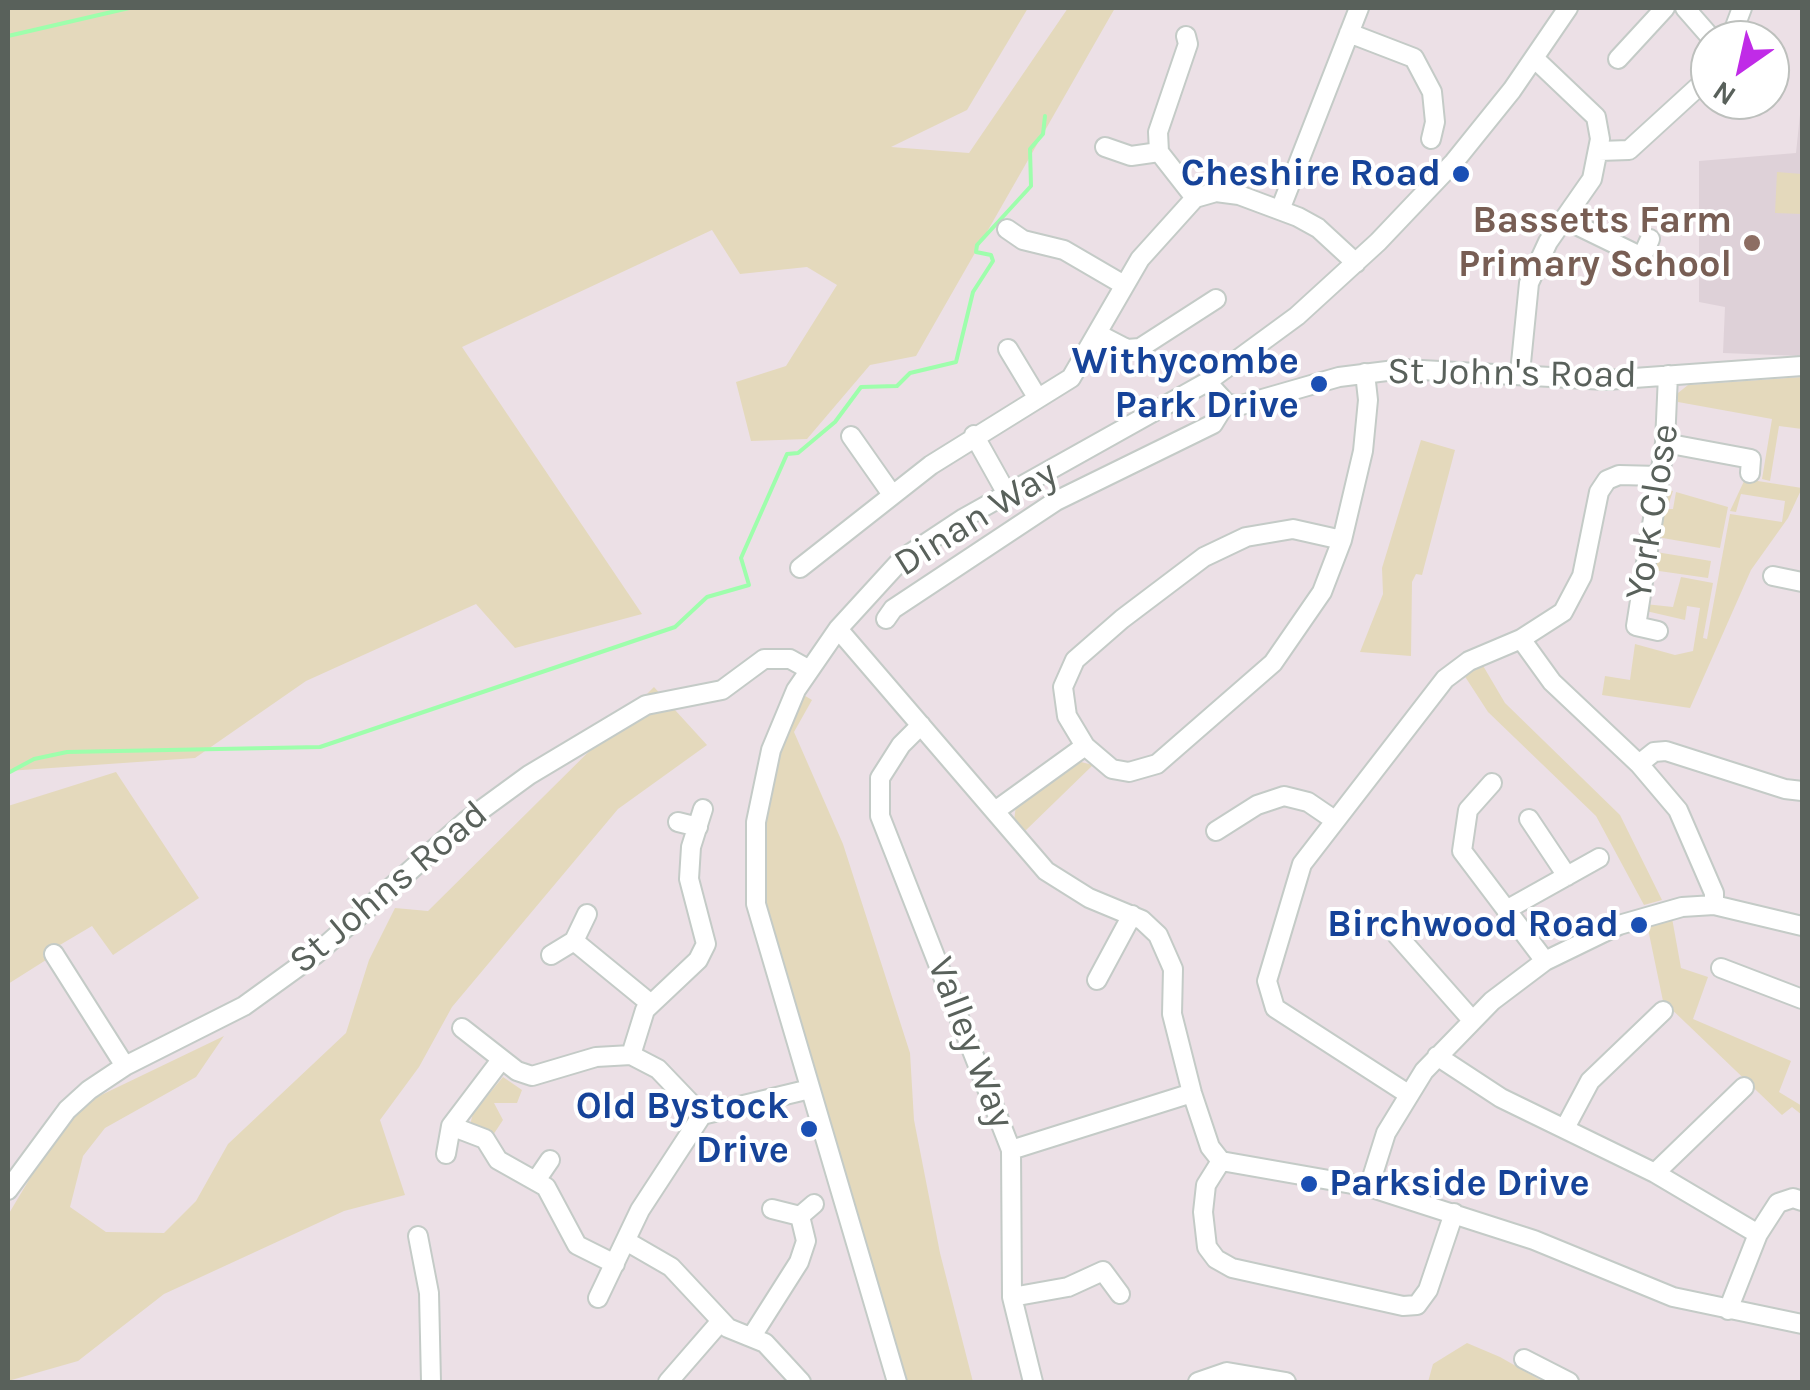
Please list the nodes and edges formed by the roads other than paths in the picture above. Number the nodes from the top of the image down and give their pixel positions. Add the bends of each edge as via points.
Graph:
1 (1359, 8) edge
2 (1568, 8) edge
3 (1664, 8) edge
4 (1350, 34) junction
5 (1186, 36) dead end
6 (1534, 58) junction
7 (1618, 59) dead end
8 (1690, 94) edge
9 (1430, 139) dead end
10 (1105, 147) dead end
11 (1599, 151) junction
12 (1158, 152) junction
13 (1195, 198) junction
14 (1280, 210) junction
15 (1564, 219) junction
16 (1007, 230) dead end
17 (1649, 254) dead end
18 (1356, 263) junction
19 (1124, 285) junction
20 (1216, 298) dead end
21 (1098, 334) junction
22 (1016, 354) dead end
23 (1802, 366) edge
24 (1365, 372) junction
25 (1520, 373) junction
26 (1668, 375) junction
27 (1207, 382) junction
28 (1037, 397) junction
29 (1226, 403) junction
30 (974, 435) junction
31 (851, 436) dead end
32 (1665, 444) junction
33 (1750, 473) dead end
34 (1658, 476) junction
35 (891, 494) junction
36 (1006, 494) junction
37 (1342, 540) junction
38 (799, 568) dead end
39 (1773, 576) dead end
40 (1802, 582) edge
41 (886, 619) dead end
42 (838, 629) junction
43 (1658, 630) dead end
44 (1521, 639) junction
45 (808, 668) junction
46 (921, 725) junction
47 (1085, 746) junction
48 (1638, 764) junction
49 (1492, 783) dead end
50 (1802, 791) edge
51 (995, 811) junction
52 (1333, 819) junction
53 (1529, 819) dead end
54 (678, 822) dead end
55 (1216, 831) dead end
56 (1598, 858) dead end
57 (1567, 876) junction
58 (1714, 905) junction
59 (1506, 910) junction
60 (587, 914) dead end
61 (1132, 915) junction
62 (1802, 926) edge
63 (1397, 935) dead end
64 (574, 941) junction
65 (54, 954) dead end
66 (551, 955) dead end
67 (1545, 961) junction
68 (1721, 968) dead end
69 (1097, 980) dead end
70 (1802, 999) edge
71 (650, 1004) junction
72 (1663, 1011) dead end
73 (1472, 1020) junction
74 (462, 1028) dead end
75 (630, 1054) junction
76 (1437, 1056) junction
77 (501, 1060) junction
78 (125, 1066) junction
79 (1744, 1087) dead end
80 (810, 1089) junction
81 (1192, 1093) junction
82 (1408, 1094) junction
83 (702, 1115) junction
84 (451, 1126) junction
85 (1565, 1128) junction
86 (1011, 1150) junction
87 (446, 1154) dead end
88 (550, 1160) dead end
89 (1221, 1160) junction
90 (1655, 1173) junction
91 (536, 1179) junction
92 (1369, 1187) junction
93 (8, 1190) edge
94 (1802, 1201) edge
95 (772, 1209) dead end
96 (1454, 1213) junction
97 (1758, 1234) junction
98 (418, 1236) dead end
99 (626, 1241) junction
100 (615, 1264) junction
101 (1120, 1294) dead end
102 (1012, 1297) junction
103 (598, 1298) dead end
104 (1728, 1310) junction
105 (721, 1321) junction
106 (1802, 1324) edge
107 (752, 1336) junction
108 (1524, 1358) dead end
109 (431, 1382) edge
110 (668, 1382) edge
111 (800, 1382) edge
112 (896, 1382) edge
113 (1033, 1382) edge
114 (1198, 1382) edge
115 (1286, 1382) edge
116 (1569, 1382) edge

1 - 4 street
2 - 6 street, Dinan Way
3 - 7 street
4 - 9 street via 1400,51 1422,69 1432,92
4 - 14 street
5 - 12 street
6 - 11 street via 1596,117
6 - 18 street, Dinan Way via 1454,162
8 - 11 street via 1629,150
10 - 12 street via 1130,156
11 - 15 street via 1592,179
12 - 13 street
13 - 14 street via 1228,193
13 - 19 street
14 - 18 street via 1318,228
15 - 17 street
15 - 25 street via 1529,283
16 - 19 street via 1064,250
18 - 27 street, Dinan Way
19 - 21 street
20 - 21 street via 1140,348 1127,349
21 - 28 street via 1071,378
22 - 28 street
23 - 26 street, St John's Road
24 - 25 street, St John's Road
24 - 29 street, St John's Road via 1247,405
24 - 37 street via 1363,451
25 - 26 street, St John's Road via 1606,380
26 - 32 street, York Close
27 - 29 street
27 - 36 street, Dinan Way
28 - 30 street
29 - 41 street via 1213,424 1056,500
30 - 35 street
30 - 36 street
31 - 35 street
32 - 33 street via 1750,459
32 - 34 street, York Close
34 - 43 street, York Close via 1636,626
34 - 44 street via 1619,474 1602,485 1571,599 1563,612
35 - 38 street
36 - 42 street, Dinan Way via 902,559
37 - 47 street via 1322,592 1274,663 1156,764 1130,772 1112,768
37 - 47 street via 1293,528 1246,536 1204,557 1122,619 1075,660 1062,688 1067,716
39 - 40 street
42 - 45 street, Dinan Way
42 - 46 street
44 - 48 street via 1552,682
44 - 52 street via 1468,661 1445,679
45 - 78 street, St Johns Road via 790,658 764,659 722,690 646,705 602,730 488,803 341,933 244,1006
45 - 80 street, Dinan Way via 772,750 754,865 756,904
46 - 51 street
46 - 86 street, Valley Way via 880,778 880,816
47 - 51 street
48 - 50 street via 1666,751
48 - 58 street via 1678,810
49 - 59 street via 1468,810 1462,851
51 - 61 street via 1055,877
52 - 55 street via 1284,796
52 - 82 street via 1302,864 1267,986 1285,1018
53 - 57 street
54 - 71 street via 700,818 689,879 706,944 698,960
56 - 57 street
57 - 59 street
58 - 62 street
58 - 67 street via 1619,924
59 - 67 street
60 - 64 street
61 - 69 street
61 - 81 street via 1158,935 1168,955 1172,1014
63 - 73 street
64 - 66 street
64 - 71 street
65 - 78 street
67 - 73 street
68 - 70 street
71 - 75 street
72 - 85 street via 1590,1080
73 - 76 street
74 - 77 street
75 - 77 street via 532,1076
75 - 83 street via 658,1069
76 - 82 street
76 - 85 street via 1501,1098
77 - 84 street
78 - 93 street, St Johns Road via 67,1110
79 - 90 street
80 - 83 street
80 - 112 street, Dinan Way
81 - 86 street
81 - 89 street
82 - 92 street via 1381,1145
83 - 99 street
84 - 87 street
84 - 91 street via 485,1138 498,1160
85 - 90 street
86 - 102 street, Valley Way
88 - 91 street
89 - 92 street
89 - 96 street via 1206,1184 1203,1212 1207,1247 1232,1268 1416,1305 1428,1290
90 - 97 street
91 - 100 street via 554,1196 577,1245
92 - 96 street
94 - 97 street via 1778,1203
95 - 107 street via 807,1210 806,1241
96 - 104 street via 1616,1277
97 - 104 street
98 - 109 street via 429,1293
99 - 100 street
99 - 105 street via 671,1267
100 - 103 street
101 - 102 street via 1106,1262 1068,1287
102 - 113 street, Valley Way
104 - 106 street
105 - 107 street
105 - 110 street
107 - 111 street
108 - 116 street
114 - 115 street via 1227,1372

